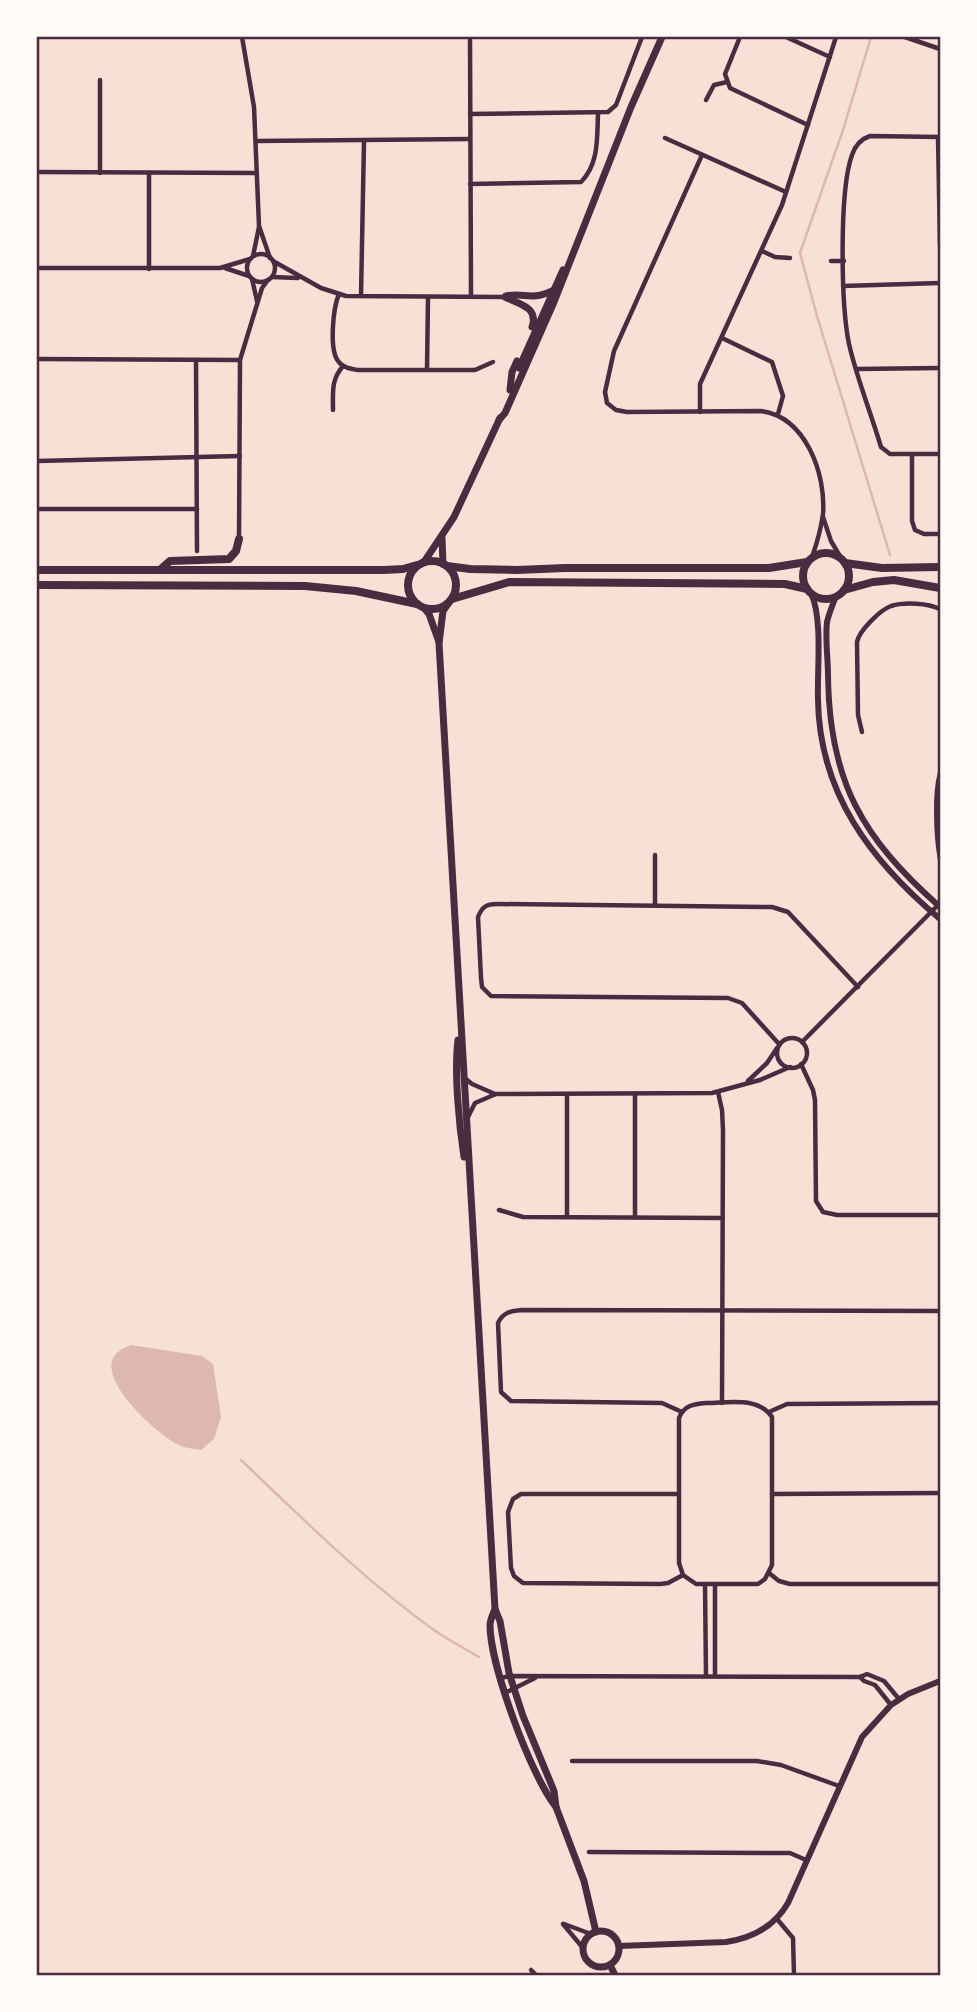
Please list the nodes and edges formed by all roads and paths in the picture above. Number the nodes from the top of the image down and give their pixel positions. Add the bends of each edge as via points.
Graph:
1 (242, 37) edge
2 (470, 37) edge
3 (642, 37) edge
4 (662, 37) edge
5 (740, 37) edge
6 (786, 37) edge
7 (836, 37) edge
8 (905, 37) edge
9 (940, 49) edge
10 (830, 57) junction
11 (100, 80) dead end
12 (727, 82) junction
13 (706, 100) dead end
14 (470, 114) junction
15 (598, 114) junction
16 (808, 125) junction
17 (939, 137) edge
18 (665, 138) dead end
19 (470, 139) junction
20 (256, 141) junction
21 (364, 141) junction
22 (702, 155) junction
23 (37, 172) edge
24 (100, 173) junction
25 (149, 173) junction
26 (257, 173) junction
27 (470, 184) junction
28 (786, 192) junction
29 (259, 226) junction
30 (940, 245) edge
31 (762, 251) junction
32 (251, 258) junction
33 (789, 258) dead end
34 (272, 259) junction
35 (569, 260) junction
36 (831, 261) dead end
37 (844, 261) junction
38 (37, 268) edge
39 (220, 268) junction
40 (149, 269) junction
41 (251, 277) junction
42 (302, 278) junction
43 (269, 279) junction
44 (940, 284) edge
45 (843, 286) junction
46 (552, 291) junction
47 (339, 294) junction
48 (361, 296) junction
49 (471, 296) junction
50 (428, 297) junction
51 (505, 297) junction
52 (257, 305) junction
53 (722, 338) junction
54 (37, 359) edge
55 (197, 360) junction
56 (240, 360) junction
57 (493, 362) dead end
58 (342, 366) junction
59 (940, 368) edge
60 (856, 369) junction
61 (427, 370) junction
62 (510, 390) junction
63 (333, 410) dead end
64 (700, 412) junction
65 (778, 414) junction
66 (499, 420) junction
67 (912, 454) junction
68 (940, 454) edge
69 (240, 456) junction
70 (197, 459) junction
71 (39, 460) edge
72 (37, 509) edge
73 (197, 509) junction
74 (822, 516) junction
75 (940, 534) edge
76 (442, 537) junction
77 (239, 539) joint
78 (197, 551) dead end
79 (810, 559) junction
80 (843, 560) junction
81 (421, 564) junction
82 (445, 565) junction
83 (940, 567) edge
84 (37, 569) edge
85 (161, 569) junction
86 (37, 585) edge
87 (940, 587) edge
88 (844, 590) junction
89 (809, 591) junction
90 (836, 596) junction
91 (450, 601) junction
92 (421, 606) junction
93 (940, 609) edge
94 (439, 643) junction
95 (862, 732) dead end
96 (940, 773) edge
97 (654, 855) dead end
98 (940, 859) edge
99 (655, 905) junction
100 (939, 906) edge
101 (932, 912) junction
102 (940, 919) edge
103 (858, 987) junction
104 (460, 1026) junction
105 (802, 1042) junction
106 (779, 1046) junction
107 (802, 1064) junction
108 (790, 1067) junction
109 (464, 1076) junction
110 (748, 1082) junction
111 (718, 1092) junction
112 (496, 1094) junction
113 (567, 1094) junction
114 (635, 1094) junction
115 (467, 1121) junction
116 (469, 1186) junction
117 (499, 1210) dead end
118 (940, 1215) edge
119 (567, 1217) junction
120 (635, 1217) junction
121 (722, 1218) junction
122 (722, 1311) junction
123 (940, 1311) edge
124 (722, 1403) junction
125 (940, 1403) edge
126 (682, 1412) junction
127 (769, 1412) junction
128 (940, 1493) edge
129 (679, 1494) junction
130 (772, 1494) junction
131 (769, 1573) junction
132 (683, 1575) junction
133 (705, 1584) junction
134 (715, 1584) junction
135 (940, 1584) edge
136 (495, 1609) junction
137 (510, 1676) junction
138 (706, 1676) junction
139 (715, 1676) junction
140 (860, 1677) junction
141 (501, 1678) junction
142 (536, 1678) junction
143 (940, 1681) edge
144 (514, 1689) junction
145 (505, 1693) junction
146 (900, 1699) junction
147 (891, 1705) junction
148 (572, 1761) dead end
149 (839, 1786) junction
150 (556, 1808) junction
151 (589, 1852) dead end
152 (806, 1860) junction
153 (777, 1919) junction
154 (593, 1933) junction
155 (619, 1946) junction
156 (583, 1948) junction
157 (610, 1965) junction
158 (531, 1970) dead end
159 (536, 1975) edge
160 (615, 1975) edge
161 (794, 1975) edge

1 - 20 street
2 - 14 street
3 - 15 street via 616,105 608,113
4 - 35 main road
5 - 12 street via 727,67
6 - 10 street
7 - 10 street
8 - 9 street
10 - 16 street
11 - 24 street
12 - 13 street via 714,85
12 - 16 street via 736,92
14 - 15 street
14 - 19 street
15 - 27 street via 597,149 581,182
16 - 28 street
17 - 30 street
17 - 37 street via 870,136 856,147 845,186
18 - 22 street
19 - 21 street
19 - 27 street
20 - 21 street
20 - 26 street
21 - 48 street
22 - 28 street
22 - 64 street via 614,351 605,392 607,404 616,410
23 - 24 street
24 - 25 street
25 - 26 street
25 - 40 street
26 - 29 street
27 - 49 street
28 - 31 street
29 - 32 street
29 - 34 street
31 - 33 street
31 - 53 street
32 - 34 street via 262,254
32 - 39 street
32 - 41 street via 247,268
34 - 42 street
34 - 43 street via 275,270
35 - 46 main road
35 - 66 main road
36 - 37 street
37 - 45 street
38 - 40 street
39 - 40 street
39 - 41 street
41 - 43 street via 259,282
41 - 52 street
42 - 43 street
42 - 47 street
43 - 52 street
44 - 45 street
45 - 60 street via 848,341
46 - 51 main road via 535,298
46 - 62 main road
47 - 48 street
47 - 58 street via 334,352
48 - 50 street
49 - 50 street
49 - 51 street
50 - 61 street
51 - 62 main road via 526,305 534,317 512,372
52 - 56 street
53 - 64 street via 701,384
53 - 65 street via 772,362 783,396
54 - 55 street
55 - 56 street
55 - 70 street
56 - 69 street
57 - 61 street via 475,370
58 - 61 street
58 - 63 street via 332,385
59 - 60 street
60 - 67 street via 881,447 890,454
62 - 66 main road
64 - 65 street
65 - 74 street via 798,431 817,466
66 - 76 main road
67 - 68 street
67 - 75 street via 912,522 915,530 924,534
69 - 70 street
69 - 77 street
70 - 71 street
70 - 73 street
72 - 73 street
73 - 78 street
74 - 79 street
74 - 80 street
76 - 81 main road
76 - 82 main road
77 - 85 main road via 229,559 170,562
79 - 80 main road via 827,552
79 - 82 main road via 769,568 517,570
79 - 89 main road via 803,578
80 - 83 main road via 882,568
80 - 88 main road via 849,574
81 - 82 main road
81 - 85 main road via 384,570
81 - 92 main road via 407,584 410,596
82 - 91 main road via 456,581
84 - 85 main road
86 - 92 main road via 305,586
87 - 88 main road via 894,580
88 - 90 main road
89 - 90 main road via 823,598
89 - 91 main road via 772,584 509,582
89 - 101 street via 817,610 818,705 829,768 869,848
90 - 100 street via 827,621 828,709 842,777 880,846
91 - 92 main road via 441,608
91 - 94 main road via 443,611
92 - 94 main road via 429,614
93 - 95 street via 927,604 892,606 859,633
94 - 104 main road
96 - 98 street
97 - 99 street
99 - 103 street via 772,907 788,912
99 - 106 street via 485,906 478,917 482,988 491,996 728,998 742,1003
100 - 101 street
101 - 102 street
101 - 103 street
103 - 105 street
104 - 109 main road
104 - 116 main road via 456,1054 460,1130
105 - 106 street via 790,1038
105 - 107 street via 806,1051
106 - 108 street via 778,1058
106 - 110 street
107 - 108 street
107 - 118 street via 815,1100 816,1201 823,1212
108 - 110 street
109 - 112 street
109 - 115 main road
110 - 111 street
111 - 114 street
111 - 121 street via 723,1121
112 - 113 street
112 - 115 street via 475,1104
113 - 114 street
113 - 119 street
114 - 120 street
115 - 116 main road
116 - 136 main road
117 - 119 street via 523,1217
119 - 120 street
120 - 121 street
121 - 122 street
122 - 123 street
122 - 124 street
122 - 126 street via 522,1310 508,1312 498,1323 501,1392 511,1401 662,1403
124 - 126 street via 694,1404
124 - 127 street via 757,1404
125 - 127 street via 787,1404
126 - 129 street
127 - 130 street via 773,1422
128 - 130 street
129 - 132 street
129 - 132 street via 521,1494 513,1499 508,1512 511,1568 523,1583 660,1584
130 - 131 street
131 - 134 street via 758,1584
131 - 135 street via 790,1584
132 - 133 street via 691,1583
133 - 134 street
133 - 138 street
134 - 139 street
136 - 137 main road
136 - 141 main road via 490,1623
137 - 141 street
137 - 142 street
137 - 144 main road
138 - 139 street
138 - 142 street
139 - 140 street
140 - 146 street via 878,1677
140 - 147 street via 875,1685
141 - 145 main road
142 - 144 street
143 - 146 street
144 - 145 street
144 - 150 main road via 554,1791
145 - 150 main road via 545,1795
146 - 147 street
147 - 149 street via 862,1737
148 - 149 street via 757,1761
149 - 152 street
150 - 154 main road via 584,1881
151 - 152 street via 790,1853
152 - 153 street
153 - 155 street via 761,1931 726,1942
153 - 161 street via 793,1938
154 - 155 main road via 611,1934
154 - 156 main road
154 - 156 street via 564,1924
155 - 157 main road
156 - 157 main road via 590,1963
157 - 160 main road
158 - 159 street

